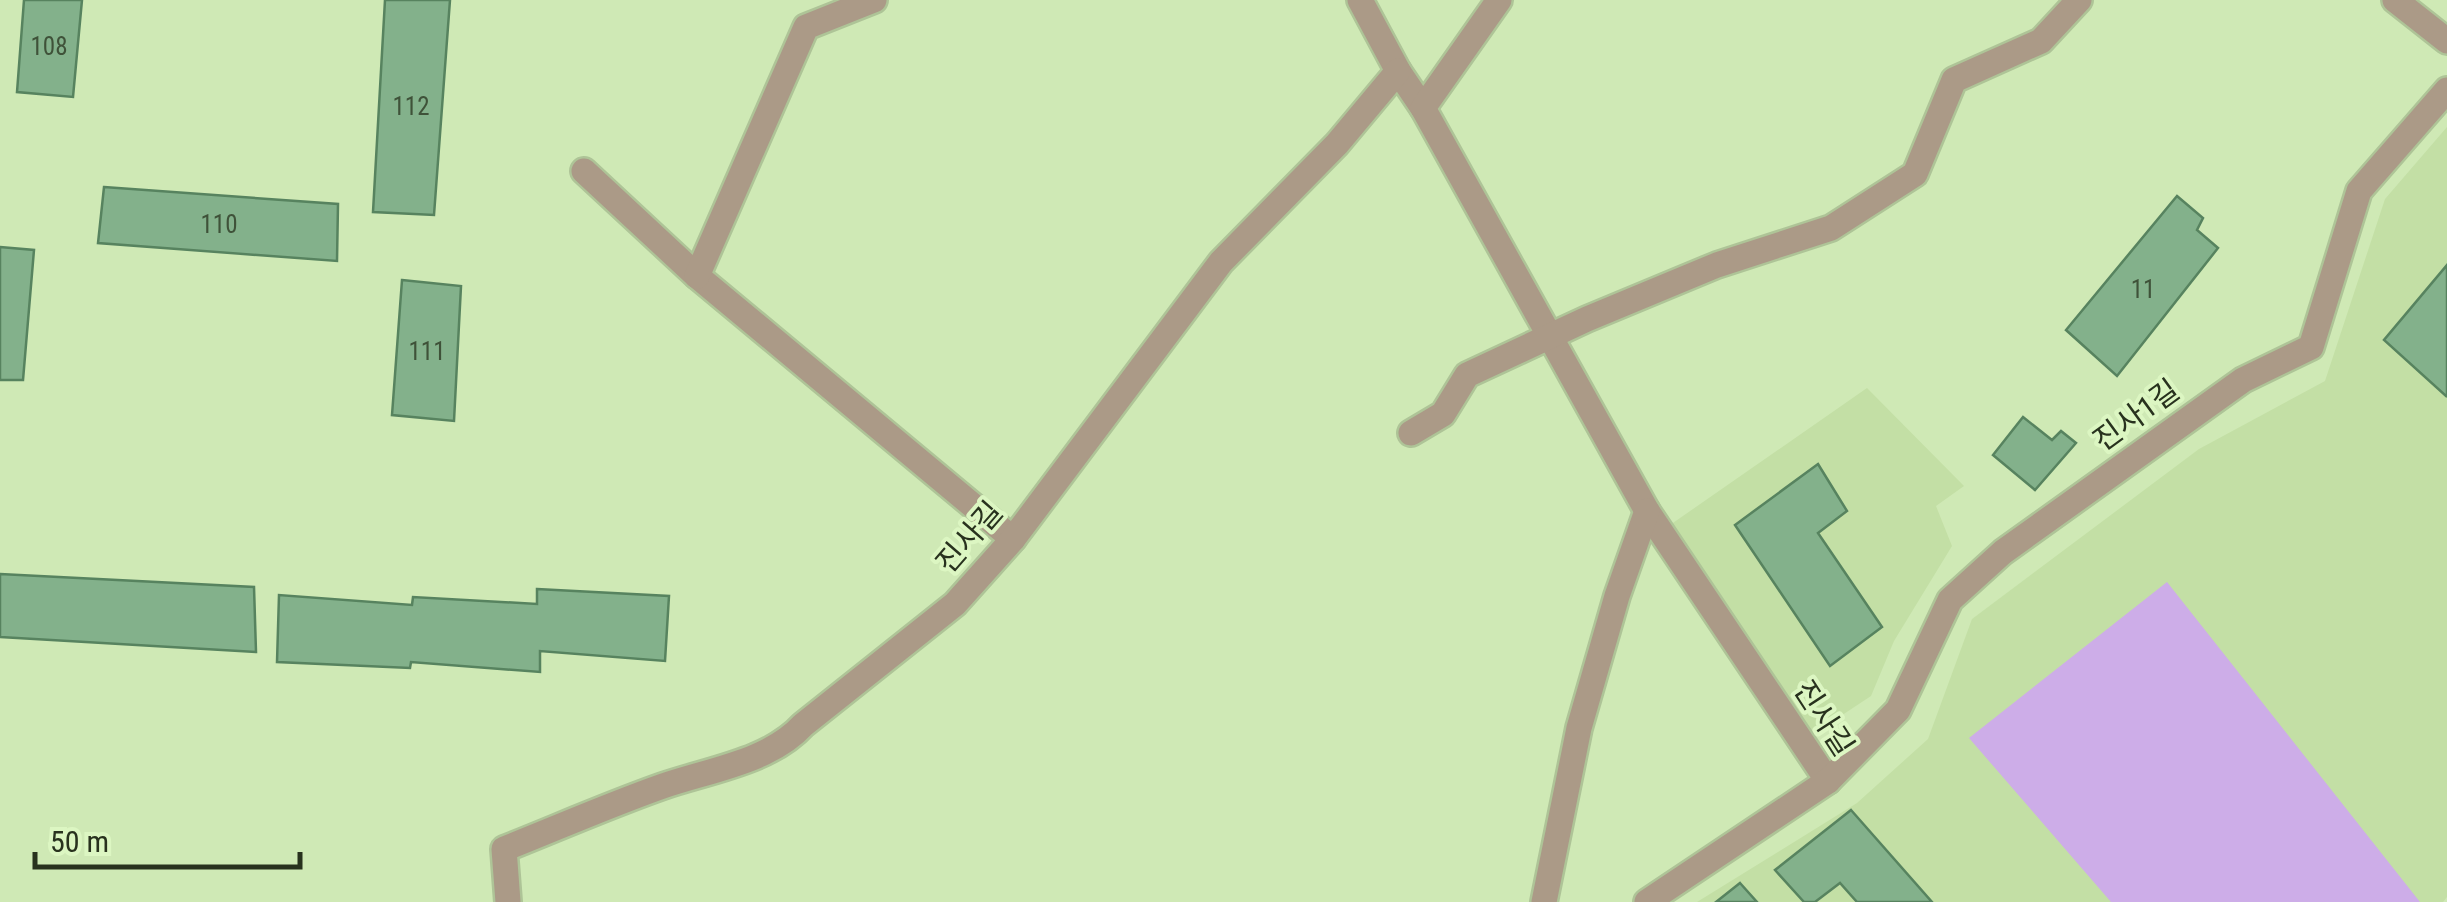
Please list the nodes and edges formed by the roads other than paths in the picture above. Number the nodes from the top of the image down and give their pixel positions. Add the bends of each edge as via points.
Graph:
1 (874, 0) edge
2 (1360, 0) edge
3 (1500, 0) edge
4 (2079, 0) edge
5 (2395, 0) edge
6 (2447, 42) edge
7 (1398, 71) junction
8 (2447, 90) edge
9 (1423, 108) junction
10 (584, 171) dead end
11 (696, 276) junction
12 (1550, 337) junction
13 (1411, 433) dead end
14 (1647, 511) junction
15 (1013, 539) junction
16 (1828, 780) junction
17 (508, 902) edge
18 (1544, 902) edge
19 (1648, 902) edge

1 - 11 street via 806,27
2 - 7 street, 진사길
3 - 9 street
4 - 12 street via 2041,41 1954,80 1915,174 1831,228 1717,265
5 - 6 street
7 - 9 street, 진사길
7 - 15 street, 진사길 via 1222,262
8 - 16 street, 진사1길 via 2359,191 2311,347 2243,380 1990,564 1950,600 1898,710
9 - 12 street, 진사길
10 - 11 street
11 - 15 street
12 - 13 street via 1468,376 1443,414
12 - 14 street, 진사길
14 - 16 street, 진사길
14 - 18 street via 1578,728
15 - 17 street, 진사길 via 955,604 788,741 504,849
16 - 19 street, 진사길

